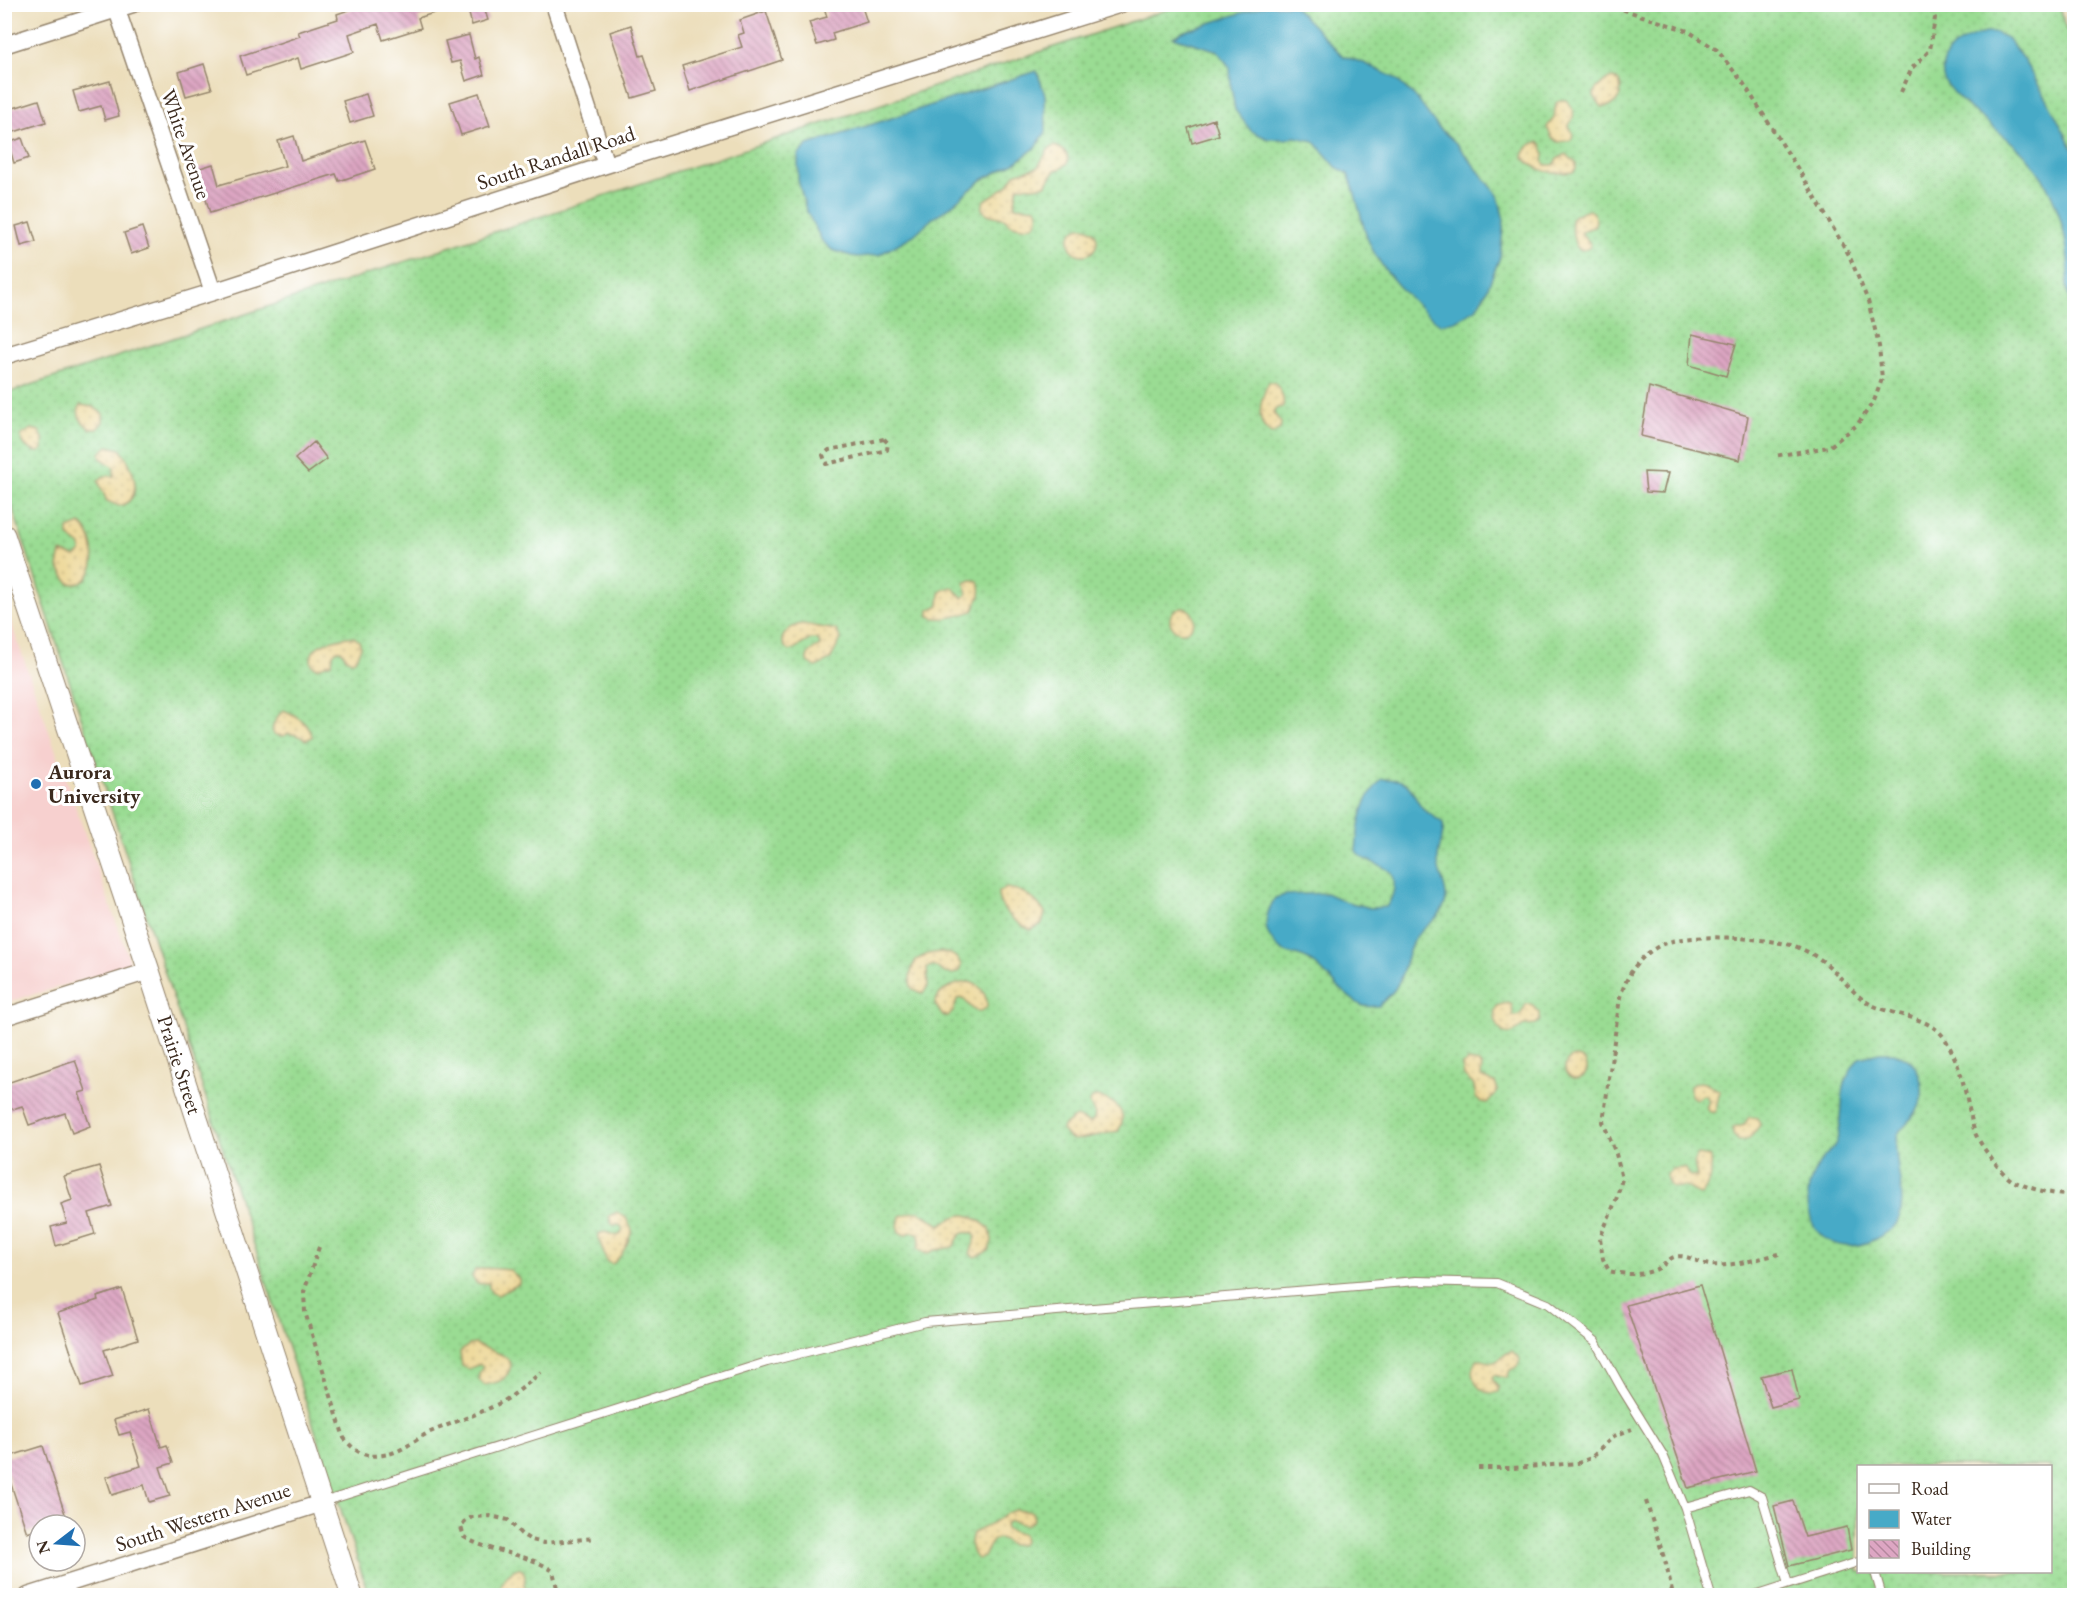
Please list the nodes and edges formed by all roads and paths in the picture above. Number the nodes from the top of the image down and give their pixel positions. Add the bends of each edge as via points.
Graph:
1 (554, 4) edge
2 (1121, 4) edge
3 (1606, 4) edge
4 (1928, 4) edge
5 (125, 7) edge
6 (4, 45) edge
7 (1901, 92) dead end
8 (606, 165) junction
9 (213, 292) junction
10 (4, 356) edge
11 (1774, 456) dead end
12 (826, 464) joint
13 (4, 535) edge
14 (149, 971) junction
15 (4, 1017) edge
16 (2074, 1196) edge
17 (319, 1246) dead end
18 (1779, 1254) dead end
19 (541, 1372) dead end
20 (1633, 1429) dead end
21 (1478, 1468) dead end
22 (1646, 1501) dead end
23 (322, 1503) junction
24 (1685, 1508) junction
25 (595, 1538) dead end
26 (1857, 1562) edge
27 (1875, 1573) edge
28 (1788, 1584) junction
29 (28, 1596) edge
30 (352, 1596) edge
31 (556, 1596) edge
32 (1672, 1596) edge
33 (1711, 1596) edge
34 (1752, 1596) edge
35 (1882, 1596) edge

1 - 8 street
2 - 8 street, South Randall Road
3 - 11 path via 1688,31 1717,50 1744,84 1803,177 1849,255 1868,301 1882,380 1874,401 1857,425 1829,447
4 - 7 path via 1935,18 1930,50 1912,68
5 - 6 street
5 - 9 street, White Avenue
8 - 9 street, South Randall Road
9 - 10 street, South Randall Road
12 - 12 path via 887,450 888,443 884,440 829,450 823,455
13 - 14 street, Prairie Street
14 - 15 street
14 - 23 street, Prairie Street
16 - 18 path via 2011,1180 1996,1164 1976,1134 1960,1071 1947,1041 1937,1030 1873,1005 1852,990 1833,968 1794,946 1737,938 1672,940 1635,964 1620,996 1603,1122 1622,1179 1600,1238 1604,1258 1609,1271 1624,1275 1650,1272 1675,1257 1708,1265
17 - 19 path via 304,1292 305,1312 344,1438 352,1449 365,1455 400,1451 427,1434 498,1404
20 - 21 path via 1614,1436 1591,1458 1578,1464
22 - 32 path
23 - 24 lane via 767,1362 925,1322 1417,1281 1497,1283 1548,1304 1595,1341 1663,1455
23 - 29 street, South Western Avenue
23 - 30 street, Prairie Street
24 - 28 lane via 1749,1490 1762,1497
24 - 33 lane
25 - 31 path via 544,1543 521,1534 508,1520 490,1516 472,1517 461,1527 464,1537 473,1542 542,1563 553,1571
26 - 28 lane
27 - 35 lane
28 - 34 lane

